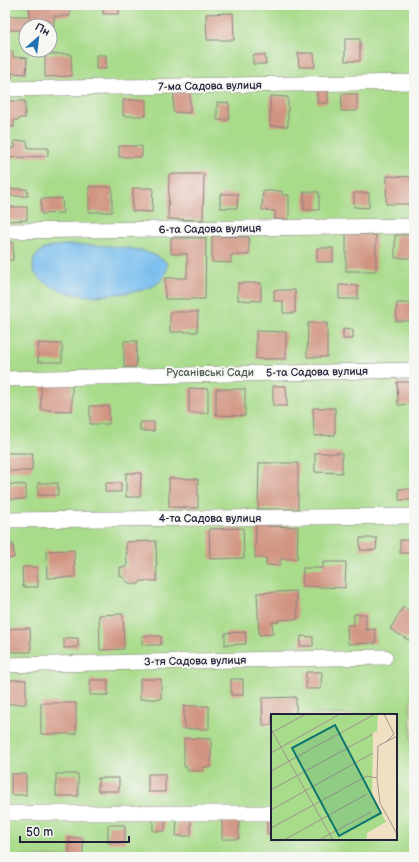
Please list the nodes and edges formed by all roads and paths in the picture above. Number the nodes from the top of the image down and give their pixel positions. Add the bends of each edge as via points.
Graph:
1 (414, 82) edge
2 (5, 89) edge
3 (414, 226) edge
4 (5, 231) edge
5 (414, 370) edge
6 (5, 379) edge
7 (414, 516) edge
8 (5, 520) edge
9 (385, 657) dead end
10 (5, 665) edge
11 (5, 813) edge
12 (271, 813) edge

1 - 2 street, 7-ма Садова вулиця
3 - 4 street, 6-та Садова вулиця
5 - 6 street, 5-та Садова вулиця
7 - 8 street, 4-та Садова вулиця
9 - 10 street, 3-тя Садова вулиця
11 - 12 street

